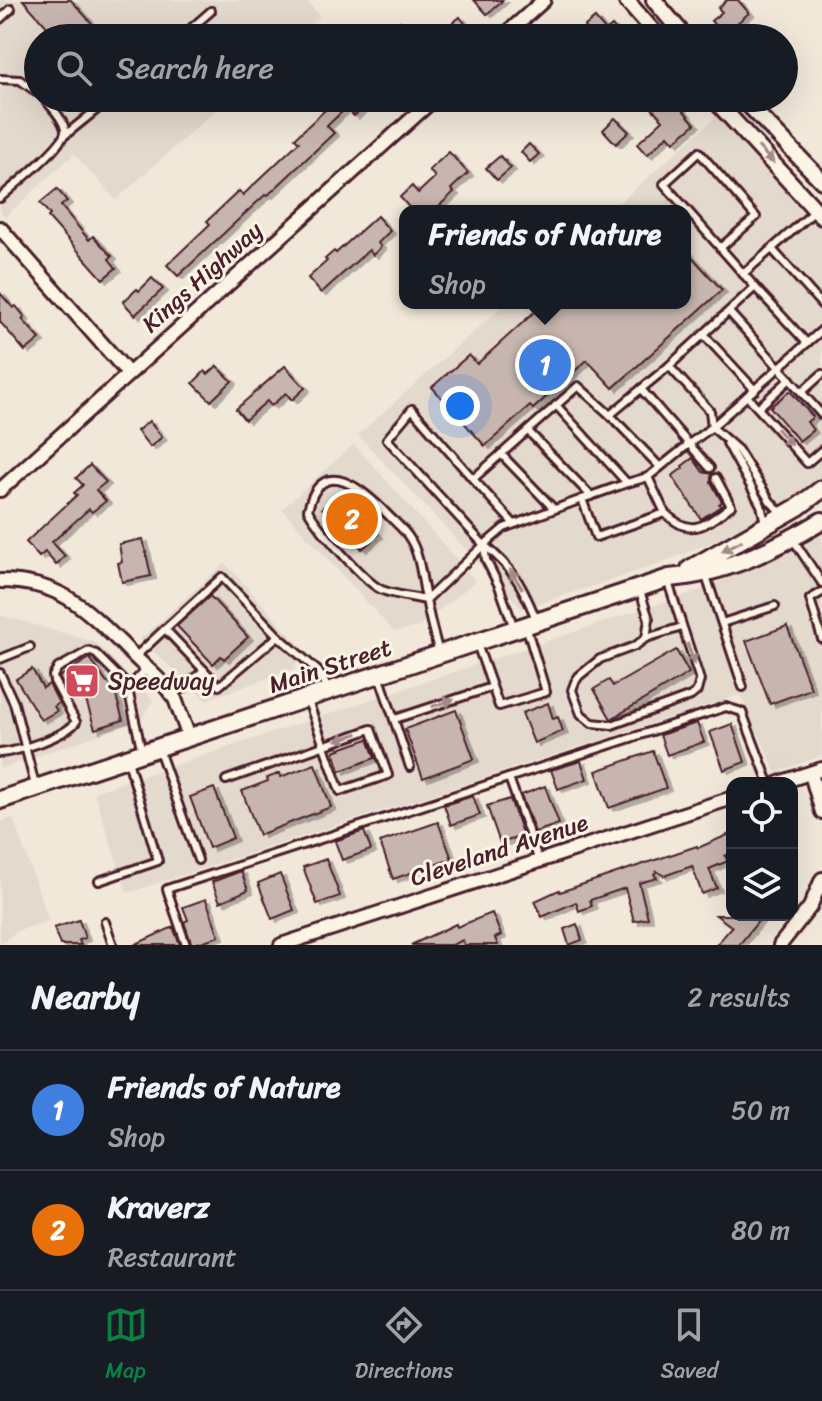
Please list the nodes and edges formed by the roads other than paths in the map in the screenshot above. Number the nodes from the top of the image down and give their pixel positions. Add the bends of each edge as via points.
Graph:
1 (544, 0) edge
2 (626, 0) edge
3 (654, 0) edge
4 (11, 9) dead end
5 (211, 11) dead end
6 (0, 19) edge
7 (196, 24) edge
8 (517, 24) edge
9 (647, 24) edge
10 (674, 24) edge
11 (0, 79) edge
12 (24, 83) edge
13 (54, 112) edge
14 (94, 112) edge
15 (419, 112) edge
16 (726, 112) edge
17 (755, 112) edge
18 (64, 136) junction
19 (822, 181) edge
20 (0, 198) edge
21 (682, 205) edge
22 (818, 208) edge
23 (691, 215) edge
24 (0, 228) edge
25 (720, 248) junction
26 (772, 249) junction
27 (743, 274) junction
28 (755, 287) junction
29 (822, 305) edge
30 (729, 312) junction
31 (822, 330) edge
32 (704, 335) junction
33 (807, 343) junction
34 (669, 366) junction
35 (780, 367) junction
36 (128, 373) junction
37 (822, 374) edge
38 (790, 379) junction
39 (641, 389) junction
40 (755, 390) junction
41 (802, 392) junction
42 (747, 396) junction
43 (556, 405) junction
44 (758, 408) junction
45 (610, 415) junction
46 (822, 415) edge
47 (712, 427) junction
48 (528, 431) junction
49 (725, 440) junction
50 (689, 444) junction
51 (822, 450) edge
52 (501, 454) junction
53 (660, 467) junction
54 (710, 468) dead end
55 (648, 477) junction
56 (716, 478) dead end
57 (473, 479) junction
58 (627, 483) junction
59 (822, 489) edge
60 (0, 490) edge
61 (591, 496) junction
62 (582, 499) junction
63 (554, 509) junction
64 (665, 513) junction
65 (776, 520) junction
66 (822, 521) edge
67 (514, 524) junction
68 (792, 538) junction
69 (484, 545) junction
70 (704, 567) junction
71 (671, 579) junction
72 (0, 581) edge
73 (822, 583) edge
74 (640, 588) junction
75 (822, 592) edge
76 (426, 600) junction
77 (775, 606) dead end
78 (722, 623) junction
79 (526, 626) junction
80 (682, 627) junction
81 (165, 629) junction
82 (278, 636) junction
83 (646, 638) junction
84 (822, 639) edge
85 (476, 642) junction
86 (30, 647) dead end
87 (439, 655) junction
88 (135, 658) junction
89 (0, 659) edge
90 (147, 668) junction
91 (204, 670) junction
92 (0, 673) edge
93 (379, 675) junction
94 (127, 685) junction
95 (492, 687) junction
96 (743, 687) dead end
97 (330, 691) junction
98 (172, 695) junction
99 (307, 698) junction
100 (395, 719) junction
101 (189, 737) junction
102 (323, 745) junction
103 (26, 748) junction
104 (0, 753) edge
105 (143, 753) junction
106 (410, 767) dead end
107 (816, 772) edge
108 (767, 777) edge
109 (509, 778) junction
110 (226, 780) dead end
111 (35, 788) junction
112 (0, 800) edge
113 (726, 800) edge
114 (822, 812) edge
115 (198, 860) dead end
116 (539, 861) junction
117 (822, 879) edge
118 (99, 881) dead end
119 (105, 922) dead end
120 (113, 945) edge
121 (186, 945) edge
122 (281, 945) edge
123 (780, 945) edge

1 - 8 street
2 - 9 street
3 - 10 street
4 - 6 lane
5 - 7 lane
11 - 12 lane
13 - 18 lane via 65,128
14 - 18 lane
15 - 36 street, Kings Highway
16 -> 22 street
17 - 19 street
18 - 20 lane
21 - 25 lane via 664,184 699,152 756,217
22 - 26 lane
23 - 25 lane
24 - 36 street
25 - 27 lane
26 - 27 lane
26 - 29 lane
27 - 28 lane
28 - 30 lane
28 - 33 lane
30 - 32 lane
30 - 35 lane
31 - 33 lane
32 - 34 lane
32 - 40 lane
33 - 35 lane
34 - 39 lane
34 - 47 lane via 710,411
35 - 38 lane
35 - 40 lane
36 - 60 street, Kings Highway
37 - 41 lane
38 - 41 lane
38 - 44 lane
39 - 45 lane
39 - 50 lane
40 - 42 lane
41 - 46 lane
42 - 44 lane
42 - 47 lane
43 - 45 lane via 578,386
43 - 48 lane
43 - 58 lane
44 -> 51 lane via 807,463
45 - 53 lane
47 - 49 lane
47 - 50 lane
48 - 52 lane
48 - 61 lane
49 - 65 lane via 761,505
49 - 65 lane via 738,450
50 - 53 lane
50 - 54 lane
52 - 57 lane
52 - 63 lane
53 - 55 lane
55 - 58 lane
55 - 64 lane
56 - 64 lane via 731,506 713,519 694,528 678,526
57 - 67 lane
57 - 69 lane via 412,409 387,439
58 - 61 lane
59 - 65 main road, Main Street
61 - 62 lane
62 - 63 lane
62 - 64 lane via 596,537
63 - 67 lane
65 - 68 main road
65 -> 70 main road, Main Street
66 - 68 main road, Main Street
67 - 69 lane
68 - 70 main road, Main Street via 740,563
68 - 73 lane
69 - 76 lane
69 - 79 lane via 499,586
79 -> 69 lane via 521,584
70 - 71 main road, Main Street
70 - 78 lane
71 - 74 main road, Main Street
71 - 80 lane
72 - 88 street via 59,592 91,614
74 - 79 main road, Main Street
74 - 83 lane via 649,619
75 - 84 lane via 810,599
76 - 76 lane via 411,539 349,482 333,479 318,486 308,510 370,583
76 - 87 lane
77 - 78 lane
78 - 96 lane
79 - 85 main road, Main Street
79 - 95 lane via 546,692 499,706
80 - 83 lane
80 -> 83 lane via 700,680 697,691 612,725 586,719 572,690 579,676 600,659
81 - 82 lane via 222,577
81 - 88 lane
81 - 91 lane
82 - 91 lane via 219,686
82 - 97 lane via 318,671
85 - 87 main road, Main Street
85 - 95 lane
86 - 89 lane
87 - 93 main road, Main Street
88 - 90 street
90 - 94 lane
90 - 98 street
91 - 98 lane
92 - 103 lane
93 - 97 main road, Main Street
93 - 100 lane
94 - 103 lane via 89,651 58,668 54,681 76,722
94 - 105 lane
100 -> 95 lane
97 - 99 main road, Main Street
98 - 101 street
99 - 101 main road, Main Street
99 - 102 lane
100 - 106 lane
101 - 105 main road, Main Street
102 -> 102 lane via 340,791 388,775 371,729
102 - 110 lane
103 - 104 lane
103 - 111 lane
105 - 111 main road, Main Street
105 - 115 lane
105 - 118 lane via 158,861
107 - 114 street
108 - 109 lane via 742,712 726,707
109 - 116 lane
109 - 121 lane via 167,889
111 - 112 main road, Main Street
113 - 116 street, Cleveland Avenue
116 - 122 street, Cleveland Avenue
117 - 123 street via 810,907
119 - 120 lane

